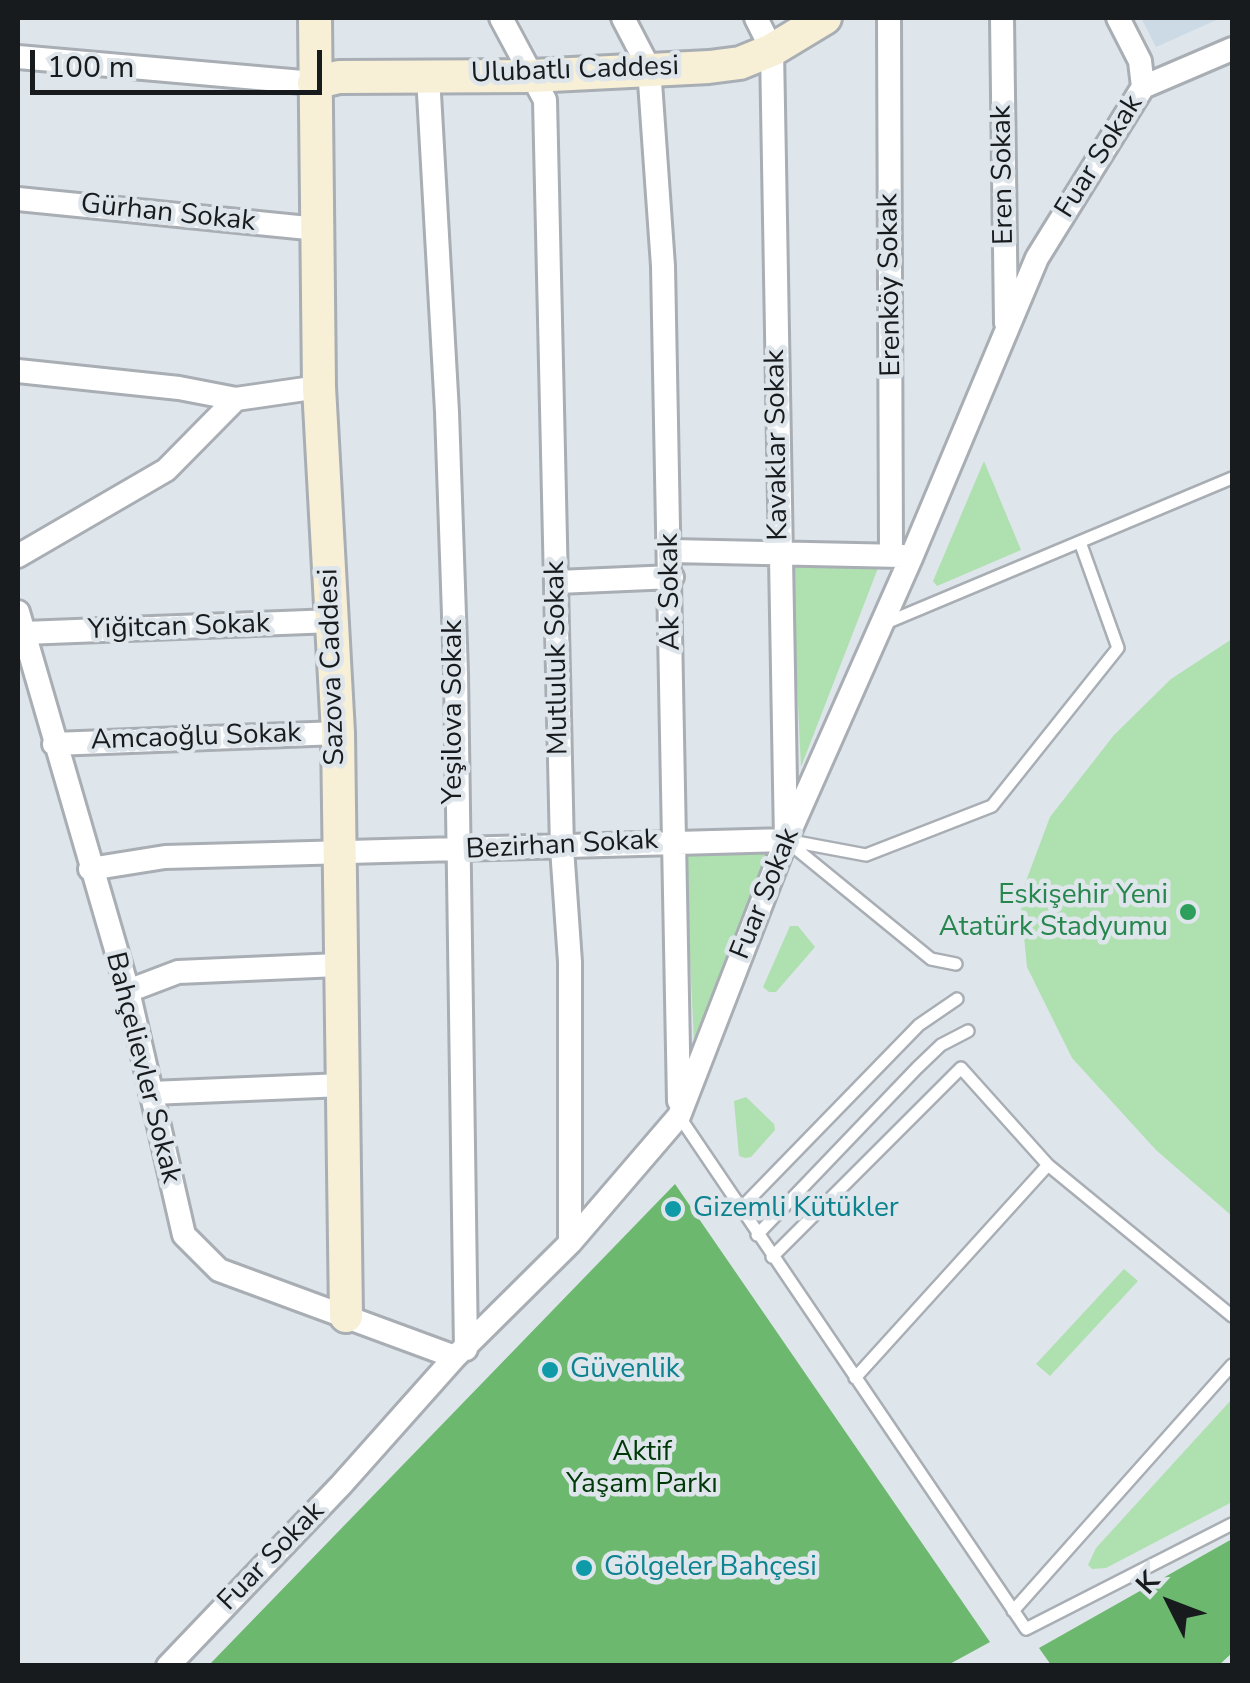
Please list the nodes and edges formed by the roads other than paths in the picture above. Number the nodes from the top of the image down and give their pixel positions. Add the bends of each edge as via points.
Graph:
1 (315, 18) edge
2 (501, 18) edge
3 (623, 18) edge
4 (756, 18) edge
5 (824, 18) edge
6 (889, 18) edge
7 (1002, 18) edge
8 (1118, 18) edge
9 (1232, 49) edge
10 (772, 50) junction
11 (18, 57) edge
12 (649, 68) junction
13 (428, 76) junction
14 (532, 76) junction
15 (314, 83) junction
16 (1143, 87) junction
17 (18, 199) edge
18 (318, 229) junction
19 (1006, 332) junction
20 (18, 371) edge
21 (319, 387) junction
22 (236, 399) junction
23 (1232, 478) edge
24 (1080, 542) junction
25 (780, 550) junction
26 (671, 551) junction
27 (18, 556) edge
28 (901, 556) junction
29 (672, 577) junction
30 (558, 582) junction
31 (333, 621) junction
32 (21, 622) edge
33 (882, 624) junction
34 (338, 733) junction
35 (54, 744) junction
36 (786, 840) junction
37 (671, 841) junction
38 (562, 848) junction
39 (338, 850) junction
40 (455, 852) junction
41 (90, 869) junction
42 (956, 964) dead end
43 (338, 965) junction
44 (128, 990) junction
45 (957, 998) dead end
46 (968, 1032) dead end
47 (343, 1085) junction
48 (150, 1093) junction
49 (679, 1116) junction
50 (1048, 1165) junction
51 (740, 1209) junction
52 (757, 1236) junction
53 (570, 1243) junction
54 (772, 1257) junction
55 (346, 1316) junction
56 (1232, 1316) edge
57 (460, 1353) junction
58 (1232, 1365) edge
59 (855, 1378) junction
60 (1232, 1524) edge
61 (1014, 1610) junction
62 (168, 1666) edge

1 - 15 street, Sazova Caddesi
2 - 14 street, Mutluluk Sokak
3 - 12 street
4 - 10 street
5 - 10 street, Ulubatlı Caddesi
6 - 28 street, Erenköy Sokak
7 - 19 street, Eren Sokak
8 - 16 street via 1140,61
9 - 16 street, Fuar Sokak
10 - 12 street, Ulubatlı Caddesi via 710,68
10 - 25 street, Kavaklar Sokak
11 - 15 street
12 - 14 street, Ulubatlı Caddesi
12 - 26 street, Ak Sokak via 664,266
13 - 14 street, Ulubatlı Caddesi
13 - 15 street, Ulubatlı Caddesi
13 - 40 street, Yeşilova Sokak via 447,412
14 - 30 street, Mutluluk Sokak via 545,100
15 - 18 street, Sazova Caddesi
16 - 19 street, Fuar Sokak via 1037,258
17 - 18 street, Gürhan Sokak
18 - 21 street, Sazova Caddesi
19 - 28 street, Fuar Sokak
20 - 22 street
21 - 22 street
21 - 31 street, Sazova Caddesi
22 - 27 street via 166,470
23 - 24 lane
24 - 33 lane
24 - 36 lane via 1118,648 992,806 866,855
25 - 26 street
25 - 28 street
25 - 36 street, Kavaklar Sokak
26 - 29 street, Ak Sokak
28 - 33 street, Fuar Sokak
29 - 30 street
29 - 37 street, Ak Sokak
30 - 38 street, Mutluluk Sokak
31 - 32 street, Yiğitcan Sokak
31 - 34 street, Sazova Caddesi
32 - 35 street, Bahçelievler Sokak
33 - 36 street, Fuar Sokak
34 - 35 street, Amcaoğlu Sokak
34 - 39 street, Sazova Caddesi
35 - 41 street, Bahçelievler Sokak
36 - 37 street, Bezirhan Sokak
36 - 42 lane via 932,959
36 - 49 street, Fuar Sokak
37 - 38 street, Bezirhan Sokak
37 - 49 street, Ak Sokak via 678,880
38 - 40 street, Bezirhan Sokak
38 - 53 street, Mutluluk Sokak via 570,962
39 - 40 street, Bezirhan Sokak
39 - 41 street, Bezirhan Sokak via 165,856
39 - 43 street, Sazova Caddesi
40 - 57 street, Yeşilova Sokak via 462,909
41 - 44 street, Bahçelievler Sokak
43 - 44 street via 178,972
43 - 47 street, Sazova Caddesi
44 - 48 street, Bahçelievler Sokak
45 - 51 lane via 919,1025
46 - 52 lane via 917,1068
47 - 48 street
47 - 55 street, Sazova Caddesi
48 - 55 street, Bahçelievler Sokak via 184,1235 219,1270
49 - 51 lane
49 - 53 street, Fuar Sokak
50 - 54 lane via 961,1068
50 - 56 lane
50 - 59 lane
51 - 52 lane
52 - 54 lane
53 - 57 street, Fuar Sokak
54 - 59 lane
55 - 57 street, Bahçelievler Sokak
57 - 62 street, Fuar Sokak
58 - 61 lane
59 - 61 lane
60 - 61 lane via 1026,1629

